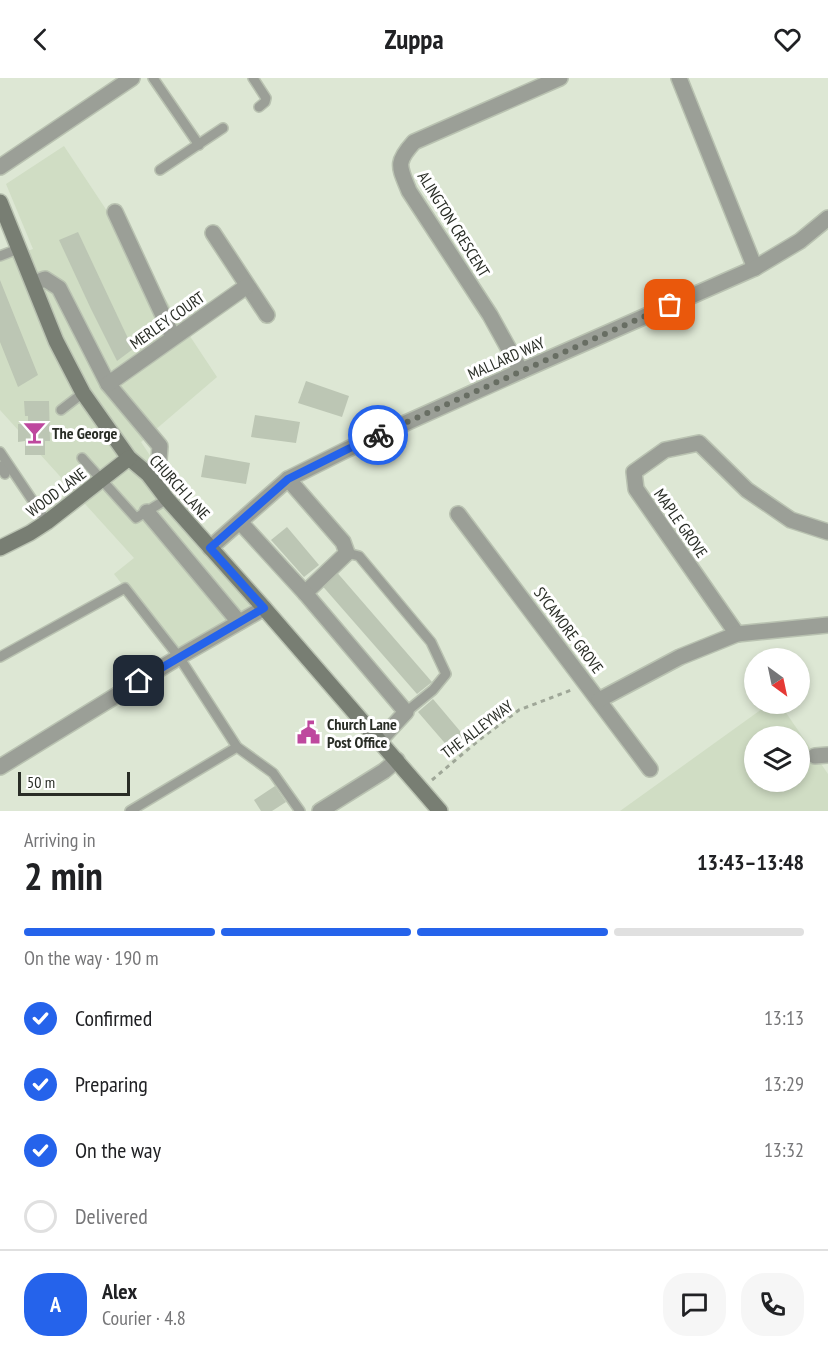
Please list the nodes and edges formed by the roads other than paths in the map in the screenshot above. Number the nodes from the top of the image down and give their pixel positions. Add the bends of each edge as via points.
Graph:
1 (132, 78) edge
2 (153, 78) edge
3 (253, 78) edge
4 (560, 78) edge
5 (679, 78) edge
6 (259, 107) dead end
7 (223, 128) dead end
8 (199, 145) junction
9 (0, 167) edge
10 (160, 170) dead end
11 (0, 202) edge
12 (115, 212) dead end
13 (828, 218) edge
14 (213, 233) dead end
15 (18, 249) junction
16 (0, 256) edge
17 (755, 268) junction
18 (34, 283) junction
19 (247, 286) junction
20 (267, 315) dead end
21 (173, 338) junction
22 (521, 371) junction
23 (108, 384) junction
24 (82, 393) junction
25 (61, 410) dead end
26 (0, 452) edge
27 (82, 458) dead end
28 (129, 458) junction
29 (148, 474) junction
30 (288, 479) junction
31 (102, 480) junction
32 (167, 499) junction
33 (147, 512) junction
34 (458, 514) dead end
35 (47, 522) junction
36 (240, 522) junction
37 (828, 532) edge
38 (0, 548) edge
39 (210, 548) junction
40 (347, 552) junction
41 (305, 593) junction
42 (264, 608) junction
43 (239, 622) junction
44 (828, 625) edge
45 (737, 634) junction
46 (0, 657) edge
47 (179, 657) junction
48 (599, 700) junction
49 (406, 712) junction
50 (380, 740) junction
51 (237, 747) junction
52 (397, 760) junction
53 (0, 767) edge
54 (650, 769) dead end
55 (130, 811) edge
56 (300, 811) edge
57 (320, 811) edge
58 (440, 811) edge

1 - 9 street
2 - 8 lane
3 - 6 lane via 266,98
4 - 22 street, ALINGTON CRESCENT via 414,142 402,155 400,170 409,191 490,315
5 - 17 street
7 - 8 lane
8 - 10 lane
11 - 15 main road, CHURCH LANE
12 - 21 street
13 - 17 street, MALLARD WAY via 800,241
14 - 19 street
15 - 16 lane
15 - 18 main road, CHURCH LANE
17 - 22 street, MALLARD WAY
18 - 23 street via 45,279 59,288
18 - 24 main road, CHURCH LANE via 56,341
19 - 20 street
19 - 21 street, MERLEY COURT
21 - 23 street, MERLEY COURT
22 - 30 street, MALLARD WAY
23 - 29 street via 160,446 159,460
24 - 25 lane
24 - 28 main road, CHURCH LANE
26 - 35 lane
27 - 31 lane
28 - 29 main road, CHURCH LANE
28 - 31 main road, WOOD LANE
29 - 32 main road, CHURCH LANE
30 - 36 street, MALLARD WAY
30 - 40 street via 343,542
31 - 33 lane via 136,518
31 - 35 main road, WOOD LANE
32 - 33 lane
32 - 39 main road, CHURCH LANE
33 - 43 street
34 - 48 street, SYCAMORE GROVE
35 - 38 main road, WOOD LANE
36 - 39 street, MALLARD WAY
36 - 41 street
37 - 45 street, MAPLE GROVE via 791,520 747,490 699,443 664,450 634,472 636,489
39 - 42 main road, CHURCH LANE
40 - 41 street
40 - 49 lane via 359,556 431,642 446,674
41 - 49 street
42 - 43 street
42 - 50 main road, CHURCH LANE
43 - 47 street
44 - 45 street
45 - 48 street via 680,657
46 - 47 lane via 124,588
47 - 51 lane
47 - 53 street
48 - 54 street, SYCAMORE GROVE
49 - 50 street
50 - 52 main road, CHURCH LANE
51 - 55 lane
51 - 56 lane via 273,773
52 - 57 street
52 - 58 main road, CHURCH LANE

